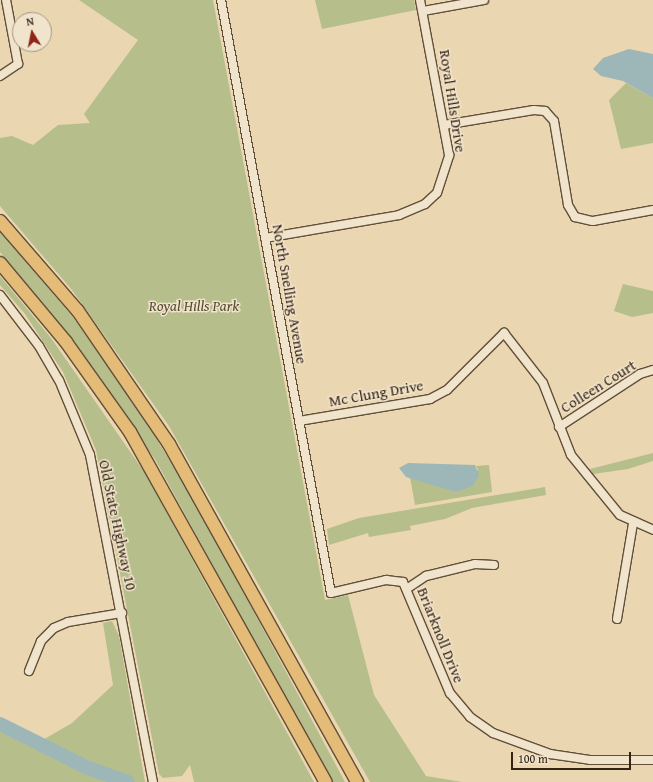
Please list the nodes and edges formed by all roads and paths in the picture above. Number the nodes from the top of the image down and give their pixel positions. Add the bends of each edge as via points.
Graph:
1 (6, 0) edge
2 (221, 0) edge
3 (420, 0) edge
4 (484, 0) edge
5 (423, 11) junction
6 (0, 76) edge
7 (444, 125) junction
8 (653, 210) edge
9 (0, 221) edge
10 (265, 238) junction
11 (0, 262) edge
12 (0, 295) edge
13 (653, 370) edge
14 (299, 421) junction
15 (559, 427) junction
16 (633, 523) junction
17 (653, 530) edge
18 (494, 565) dead end
19 (408, 588) junction
20 (331, 593) joint
21 (122, 613) junction
22 (617, 619) dead end
23 (29, 671) dead end
24 (653, 760) edge
25 (153, 782) edge
26 (326, 782) edge
27 (357, 782) edge

1 - 6 street via 18,64
2 - 10 street, North Snelling Avenue
3 - 5 street, Royal Hills Drive
4 - 5 street
5 - 7 street, Royal Hills Drive
7 - 8 street via 534,110 545,111 554,121 568,205 575,217 593,221
7 - 10 street, Royal Hills Drive via 448,166 437,193 425,204 399,215
9 - 27 highway via 78,312 169,444
10 - 14 street, North Snelling Avenue
11 - 26 highway via 56,330 130,432
12 - 21 street, Old State Highway 10 via 45,355 82,432 101,502
13 - 15 street, Colleen Court via 640,374
14 - 15 street, Mc Clung Drive via 434,397 447,390 504,333 543,383
14 - 20 street, North Snelling Avenue
15 - 16 street via 571,455 596,488 609,504
16 - 17 street
16 - 22 street
18 - 19 street via 475,564 426,576
19 - 20 street, Briarknoll Drive via 403,582 386,580
19 - 24 street, Briarknoll Drive via 450,693 483,727 550,754 590,760
21 - 23 street via 68,622 54,628 41,641
21 - 25 street, Old State Highway 10

